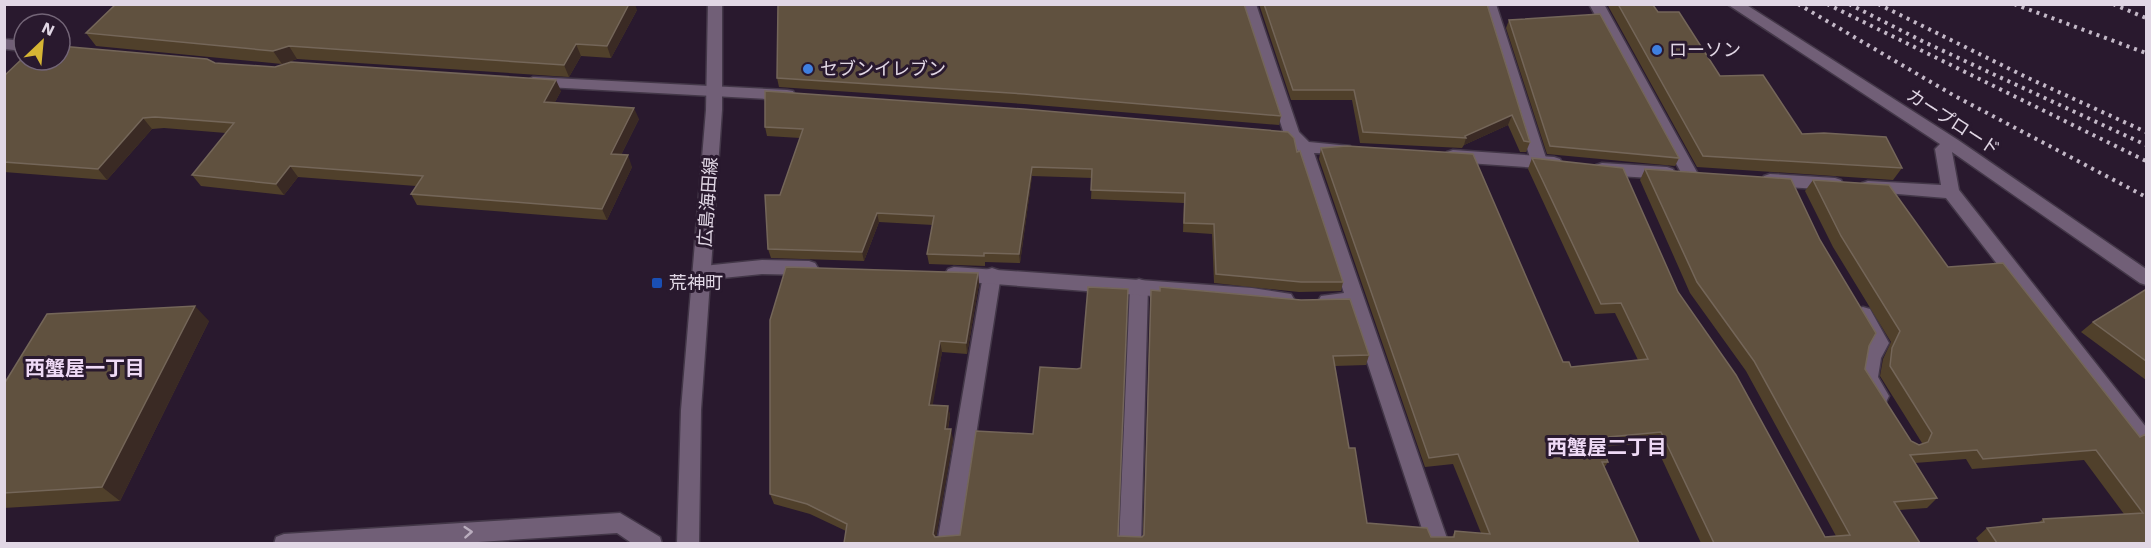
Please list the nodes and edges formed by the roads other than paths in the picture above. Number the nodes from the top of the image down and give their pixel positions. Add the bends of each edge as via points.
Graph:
1 (715, 4) edge
2 (1249, 4) edge
3 (1488, 4) edge
4 (1596, 4) edge
5 (1734, 4) edge
6 (517, 81) edge
7 (714, 90) junction
8 (804, 96) edge
9 (1292, 138) junction
10 (1952, 144) junction
11 (1363, 151) edge
12 (1433, 155) edge
13 (1539, 161) junction
14 (1625, 171) junction
15 (1757, 179) edge
16 (1790, 181) junction
17 (1634, 192) edge
18 (1951, 192) junction
19 (1799, 201) edge
20 (831, 269) edge
21 (703, 273) junction
22 (934, 273) edge
23 (992, 275) junction
24 (2146, 278) edge
25 (1139, 286) junction
26 (1851, 297) edge
27 (1356, 300) junction
28 (1892, 416) edge
29 (2146, 441) edge
30 (284, 543) edge
31 (652, 543) edge
32 (688, 543) edge
33 (948, 543) edge
34 (1130, 543) edge
35 (1438, 543) edge

1 - 7 street, 広島海田線
2 - 9 street
3 - 13 street
4 - 14 street via 1696,175
5 - 10 street, カープロード
6 - 7 street
7 - 8 street
7 - 21 street, 広島海田線
9 - 11 street
9 - 27 street
10 - 18 street via 1943,149
10 - 24 street, カープロード
12 - 13 street
13 - 14 street
14 - 17 street
15 - 16 street
16 - 18 street
16 - 19 street
18 - 29 street
20 - 21 street via 762,267
21 - 32 street, 広島海田線 via 691,410
22 - 23 street
23 - 25 street
23 - 33 street
25 - 27 street via 1304,302
25 - 34 street
26 - 28 street via 1880,343 1872,357 1868,378
27 - 35 street
30 -> 31 street via 620,523

